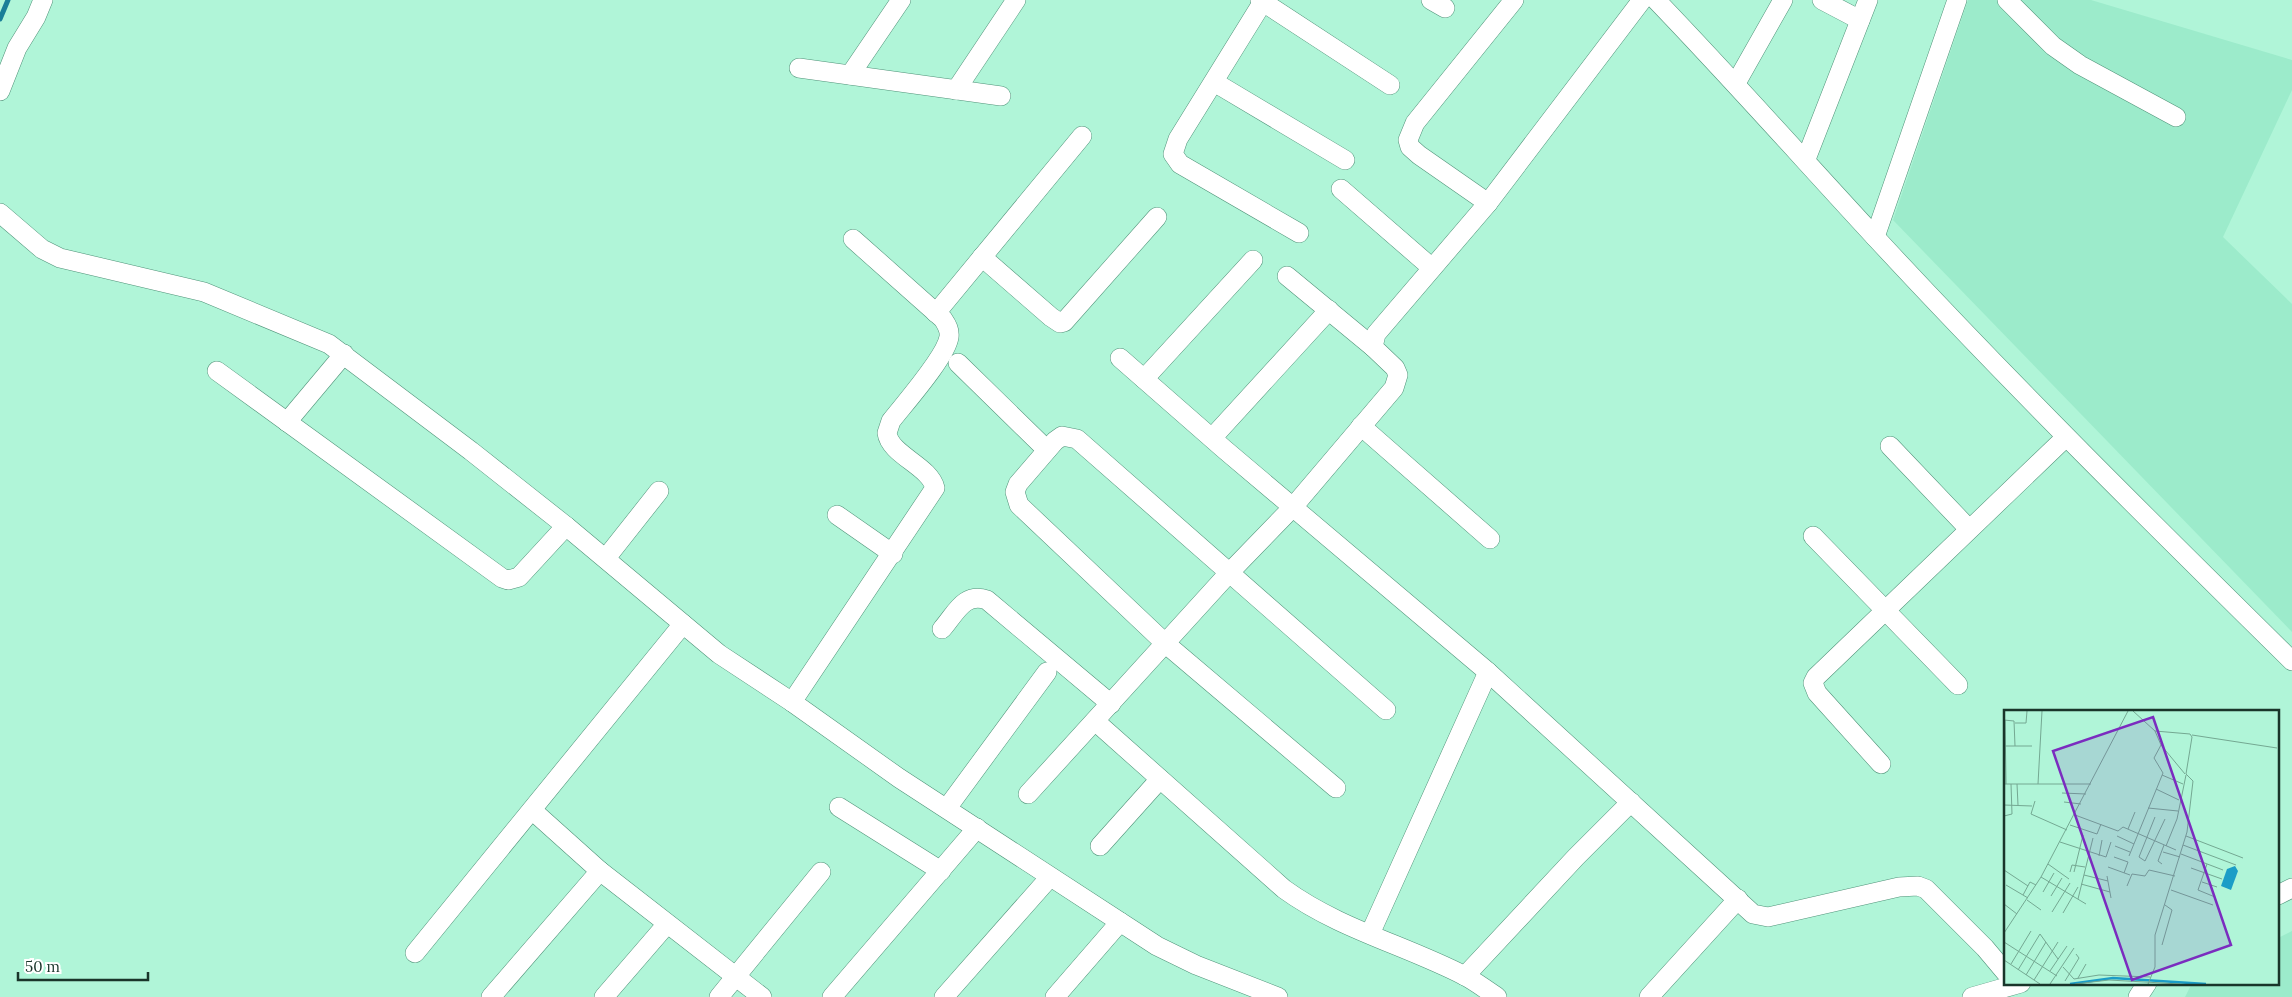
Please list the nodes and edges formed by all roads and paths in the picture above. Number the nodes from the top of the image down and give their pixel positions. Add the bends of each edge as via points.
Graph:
1 (43, 0) edge
2 (901, 0) edge
3 (1016, 0) edge
4 (1514, 0) edge
5 (1642, 0) edge
6 (1656, 0) edge
7 (1783, 0) edge
8 (1822, 0) edge
9 (1868, 0) edge
10 (1957, 0) edge
11 (2007, 0) edge
12 (1262, 1) edge
13 (1860, 20) junction
14 (799, 68) dead end
15 (850, 75) junction
16 (1214, 82) junction
17 (1736, 83) junction
18 (1390, 86) dead end
19 (956, 90) junction
20 (0, 91) edge
21 (1001, 96) dead end
22 (2176, 118) dead end
23 (1082, 136) dead end
24 (1806, 159) junction
25 (1345, 160) dead end
26 (1341, 190) dead end
27 (1488, 203) junction
28 (0, 213) edge
29 (1157, 217) dead end
30 (1299, 232) dead end
31 (1875, 237) junction
32 (852, 239) dead end
33 (982, 257) junction
34 (1253, 260) dead end
35 (1432, 268) junction
36 (1287, 276) dead end
37 (1329, 310) junction
38 (936, 313) junction
39 (1373, 347) junction
40 (344, 354) junction
41 (1120, 358) dead end
42 (958, 363) dead end
43 (217, 371) dead end
44 (1144, 379) junction
45 (287, 422) junction
46 (1362, 426) junction
47 (2066, 437) junction
48 (1212, 438) junction
49 (1890, 446) dead end
50 (1046, 450) junction
51 (659, 491) dead end
52 (1293, 507) junction
53 (837, 515) dead end
54 (566, 526) junction
55 (1970, 529) junction
56 (1812, 536) dead end
57 (1490, 539) dead end
58 (893, 554) junction
59 (606, 558) junction
60 (1229, 573) junction
61 (1885, 609) junction
62 (683, 624) junction
63 (942, 628) dead end
64 (1166, 644) junction
65 (2292, 661) edge
66 (1047, 672) dead end
67 (1488, 672) junction
68 (1958, 685) dead end
69 (792, 702) junction
70 (1111, 704) junction
71 (1386, 710) dead end
72 (1095, 722) junction
73 (1881, 764) dead end
74 (1160, 779) junction
75 (1336, 788) dead end
76 (1028, 794) dead end
77 (1631, 802) junction
78 (839, 807) dead end
79 (947, 808) junction
80 (532, 810) junction
81 (977, 828) junction
82 (1100, 846) dead end
83 (600, 871) junction
84 (941, 871) junction
85 (821, 872) dead end
86 (1050, 877) junction
87 (2292, 888) edge
88 (2280, 894) edge
89 (1738, 899) junction
90 (1120, 922) junction
91 (667, 924) junction
92 (1370, 934) junction
93 (415, 953) dead end
94 (2004, 970) edge
95 (737, 976) junction
96 (1465, 976) junction
97 (2006, 984) edge
98 (2146, 984) edge
99 (491, 997) edge
100 (604, 997) edge
101 (719, 997) edge
102 (762, 997) edge
103 (832, 997) edge
104 (944, 997) edge
105 (1056, 997) edge
106 (1278, 997) edge
107 (1497, 997) edge
108 (1649, 997) edge
109 (1972, 997) edge
110 (2138, 997) edge

1 - 20 street via 17,48
2 - 15 street
3 - 19 street
4 - 27 street via 1415,123 1408,140 1410,147 1419,155
5 - 27 street
6 - 17 street
7 - 17 street
8 - 13 street
9 - 13 street
10 - 31 street
11 - 22 street via 2053,46 2080,65
12 - 16 street
12 - 18 street
13 - 24 street
14 - 15 street
15 - 19 street
16 - 25 street
16 - 30 street via 1174,147 1175,160
17 - 24 street
19 - 21 street
23 - 33 street
24 - 31 street
26 - 35 street
27 - 35 street
28 - 40 street via 42,249 60,258 204,292 313,336
29 - 33 street via 1060,323
31 - 47 street
32 - 38 street
33 - 38 street
34 - 44 street
35 - 39 street via 1376,334
36 - 37 street
37 - 39 street
37 - 48 street
38 - 58 street via 948,327 947,343 891,421 887,433 892,444 930,478 935,488
39 - 46 street via 1398,375 1397,381
40 - 45 street
40 - 54 street
41 - 44 street
42 - 50 street
43 - 45 street
44 - 48 street
45 - 54 street via 502,578 519,577
46 - 52 street
46 - 57 street
47 - 55 street
47 - 65 street
48 - 52 street
49 - 55 street
50 - 60 street via 1062,436 1077,439
50 - 64 street via 1018,484 1015,492 1020,504
51 - 59 street
52 - 60 street
52 - 67 street
53 - 58 street
54 - 59 street
55 - 61 street
56 - 61 street
58 - 69 street
59 - 62 street
60 - 64 street
60 - 71 street
61 - 68 street
61 - 73 street via 1821,670 1814,684 1817,693
62 - 69 street via 719,654
62 - 80 street
63 - 70 street via 968,599 978,597 987,600
64 - 70 street
64 - 75 street
66 - 79 street
67 - 77 street
67 - 92 street
69 - 79 street
70 - 72 street
72 - 74 street
72 - 76 street
74 - 82 street
74 - 92 street via 1284,889 1328,917
77 - 89 street
77 - 96 street
78 - 84 street
79 - 81 street
80 - 83 street
80 - 93 street
81 - 84 street
81 - 86 street
83 - 91 street
83 - 99 street
84 - 103 street
85 - 95 street
86 - 90 street
86 - 104 street
87 - 88 street
89 - 94 street via 1753,914 1768,917 1899,887 1918,886 1940,900
89 - 108 street
90 - 105 street
90 - 106 street via 1174,955
91 - 95 street
91 - 100 street
92 - 96 street
95 - 101 street
95 - 102 street
96 - 107 street
97 - 109 street
98 - 110 street

